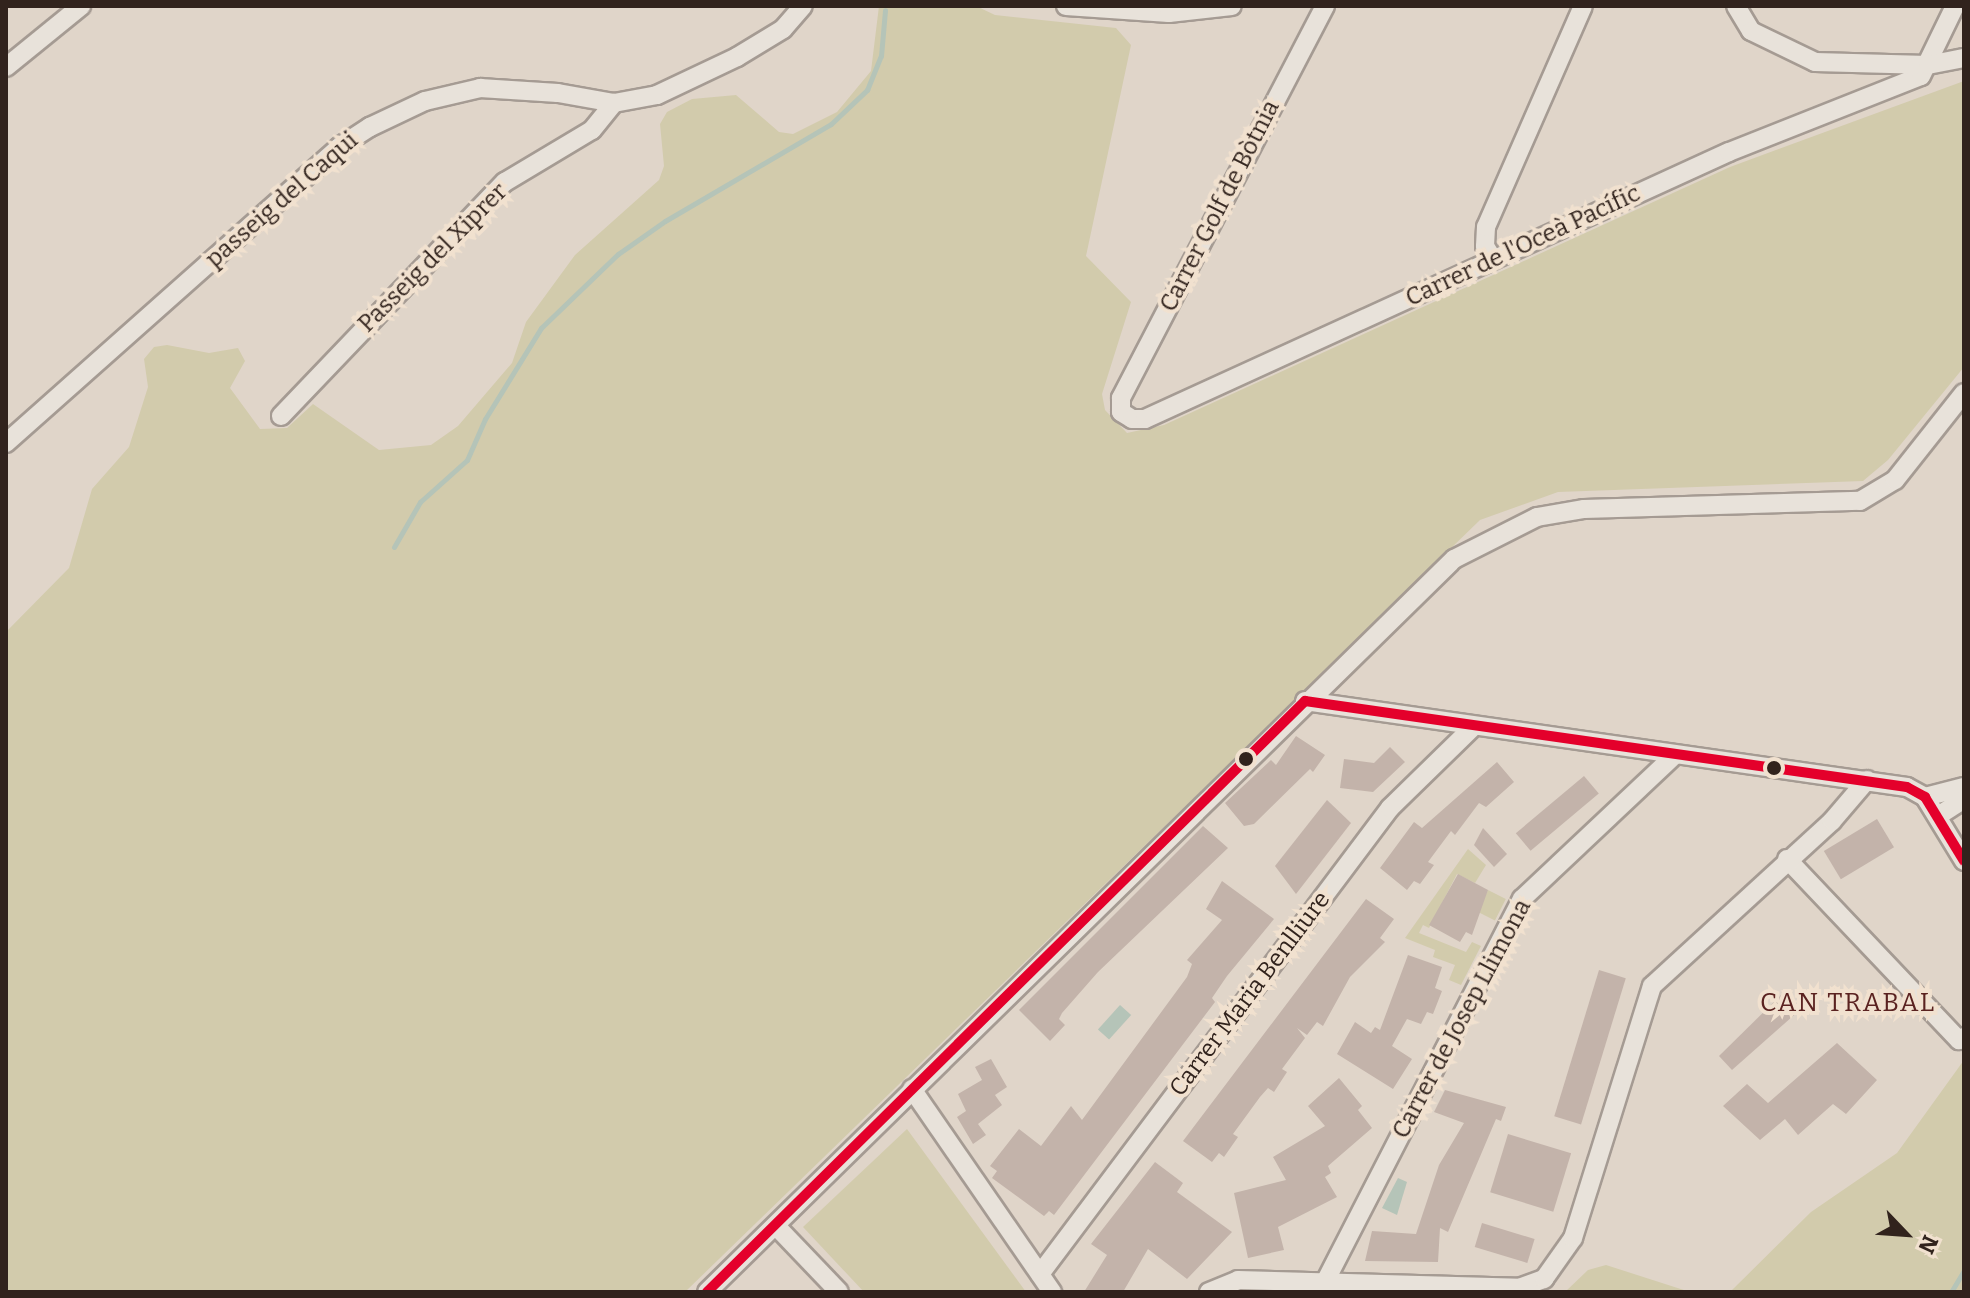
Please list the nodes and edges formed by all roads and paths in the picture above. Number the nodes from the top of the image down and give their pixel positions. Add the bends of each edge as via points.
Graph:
1 (81, 6) edge
2 (803, 6) edge
3 (1066, 6) edge
4 (1232, 6) edge
5 (1325, 6) edge
6 (1583, 6) edge
7 (1736, 6) edge
8 (1955, 6) edge
9 (1964, 58) edge
10 (1928, 65) junction
11 (6, 67) edge
12 (614, 103) junction
13 (1493, 259) junction
14 (1964, 393) edge
15 (1120, 408) joint
16 (281, 416) dead end
17 (6, 443) edge
18 (1305, 701) junction
19 (1474, 726) junction
20 (1675, 755) junction
21 (1867, 780) junction
22 (1964, 787) edge
23 (1925, 797) junction
24 (1964, 799) edge
25 (1938, 816) junction
26 (1787, 859) junction
27 (1964, 861) edge
28 (1964, 1037) edge
29 (912, 1089) junction
30 (776, 1226) junction
31 (1040, 1274) junction
32 (1325, 1282) junction
33 (707, 1292) edge
34 (839, 1292) edge
35 (1052, 1292) edge
36 (1209, 1292) edge

1 - 11 street
2 - 12 street via 783,29 737,57 657,95
3 - 4 street via 1169,13
5 - 15 street, Carrer Golf de Bòtnia
6 - 13 street via 1486,227 1485,246
7 - 10 street via 1751,31 1806,60 1852,66
8 - 10 street
9 - 10 street
10 - 13 street, Carrer de l'Oceà Pacífic via 1921,76 1729,152
12 - 16 street, Passeig del Xiprer via 592,130 484,199
12 - 17 street, passeig del Caqui via 480,88 425,101 370,127 339,147
13 - 15 street, Carrer de l'Oceà Pacífic via 1145,419 1132,419
14 - 18 street via 1895,480 1860,501 1584,509 1537,517 1494,534 1425,584
18 - 19 street
18 - 29 street
19 - 20 street
19 - 31 street, Carrer Maria Benlliure via 1390,808
20 - 21 street
20 - 32 street, Carrer de Josep Llimona via 1522,899
21 - 23 street via 1907,787
21 - 26 street via 1832,821
22 - 23 street
23 - 25 street
24 - 25 street
25 - 27 street
26 - 28 street via 1959,1040
26 - 32 street via 1652,986 1573,1238 1544,1279 1519,1288
29 - 30 street
29 - 31 street
30 - 33 street
30 - 34 street
31 - 35 street
32 - 36 street via 1238,1280

